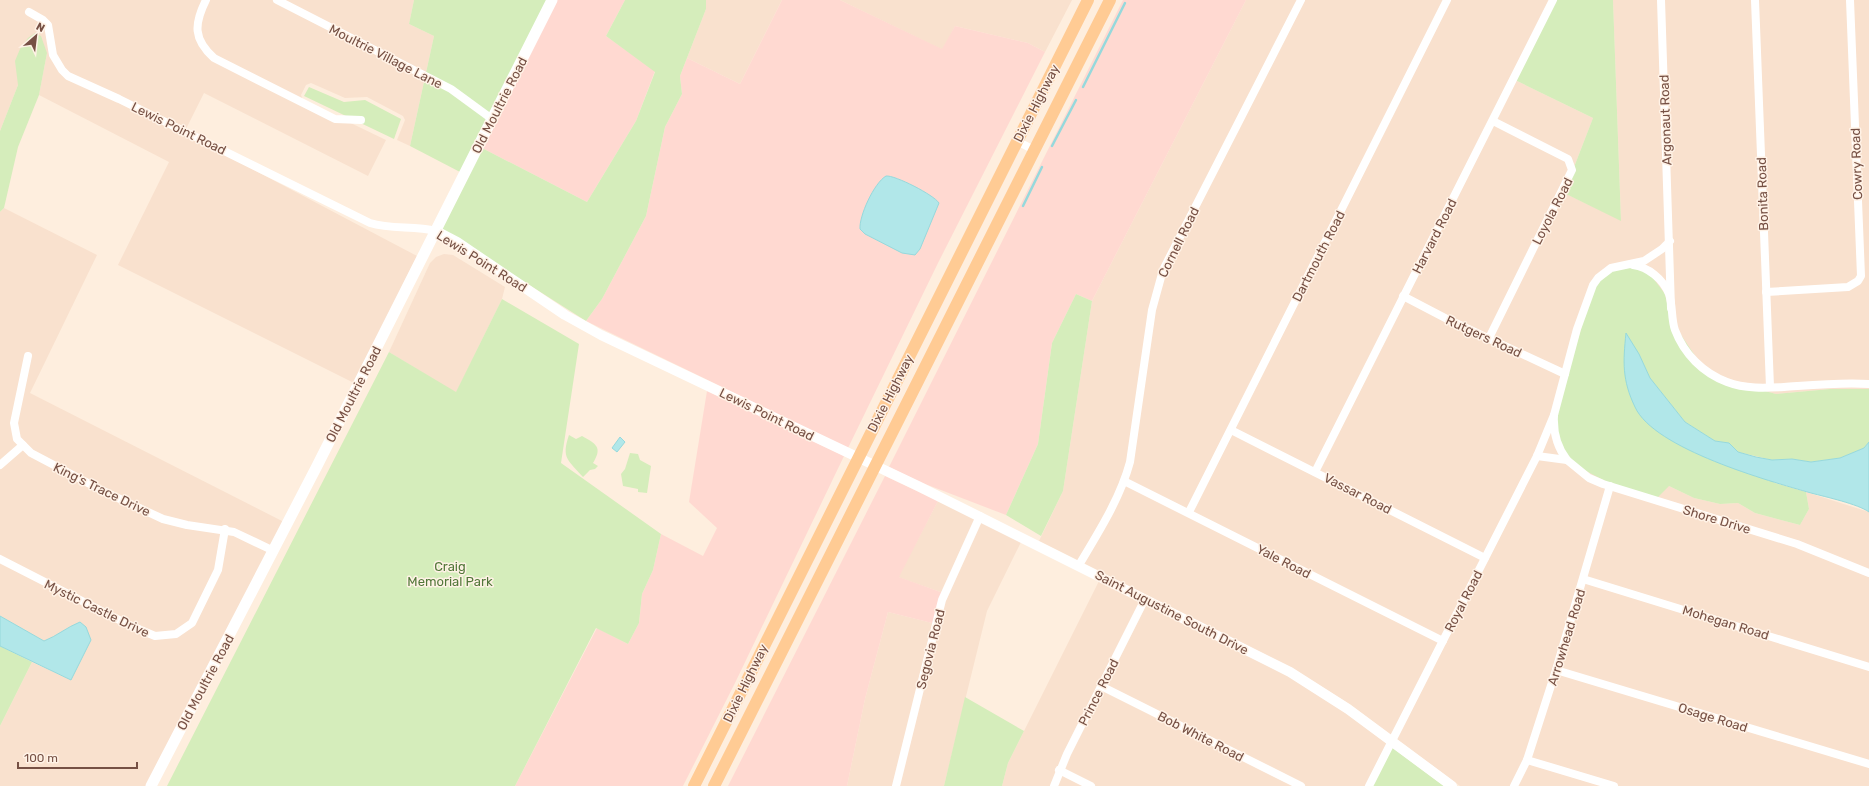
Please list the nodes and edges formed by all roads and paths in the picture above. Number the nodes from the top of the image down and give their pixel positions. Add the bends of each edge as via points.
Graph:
1 (206, 0) edge
2 (277, 0) edge
3 (552, 0) edge
4 (1088, 0) edge
5 (1110, 0) edge
6 (1301, 0) edge
7 (1447, 0) edge
8 (1553, 0) edge
9 (1660, 0) edge
10 (1755, 0) edge
11 (1850, 0) edge
12 (29, 12) dead end
13 (492, 118) junction
14 (361, 120) dead end
15 (1493, 121) junction
16 (1017, 141) junction
17 (1034, 150) junction
18 (436, 231) junction
19 (1670, 240) junction
20 (1633, 264) junction
21 (1766, 292) junction
22 (1403, 296) junction
23 (1671, 308) junction
24 (1489, 338) junction
25 (28, 356) dead end
26 (1565, 374) junction
27 (1869, 384) edge
28 (1770, 387) junction
29 (1554, 415) junction
30 (1231, 430) junction
31 (23, 445) junction
32 (1537, 456) junction
33 (858, 458) junction
34 (1567, 460) junction
35 (0, 465) edge
36 (875, 466) junction
37 (1315, 472) junction
38 (1124, 481) junction
39 (1610, 486) junction
40 (1189, 512) junction
41 (980, 516) junction
42 (224, 529) junction
43 (274, 551) junction
44 (1485, 558) junction
45 (0, 559) edge
46 (1079, 565) junction
47 (1869, 573) edge
48 (1583, 579) junction
49 (1145, 599) junction
50 (1443, 641) junction
51 (1869, 667) edge
52 (1556, 670) junction
53 (1102, 686) junction
54 (1392, 742) junction
55 (1527, 760) junction
56 (1869, 764) edge
57 (703, 767) junction
58 (1059, 770) junction
59 (717, 781) edge
60 (151, 786) edge
61 (694, 786) edge
62 (896, 786) edge
63 (1054, 786) edge
64 (1091, 786) edge
65 (1301, 786) edge
66 (1369, 786) edge
67 (1452, 786) edge
68 (1514, 786) edge
69 (1614, 786) edge

1 - 14 street via 200,11 197,32 205,50 214,58 335,119
2 - 13 street, Moultrie Village Lane via 451,89
3 - 13 main road, Old Moultrie Road
4 - 16 main road, Dixie Highway
5 - 17 main road, Dixie Highway
6 - 38 street, Cornell Road via 1162,270 1152,310 1130,462
7 - 30 street, Dartmouth Road
8 - 15 street, Harvard Road
9 - 19 street, Argonaut Road
10 - 21 street, Bonita Road
11 - 21 street, Cowry Road via 1861,276 1848,287
12 - 18 street, Lewis Point Road via 48,25 53,55 68,76 370,223 387,227 416,226
13 - 18 main road, Old Moultrie Road
15 - 22 street, Harvard Road
15 - 24 street, Loyola Road via 1568,159 1572,170
16 - 17 street
16 - 33 main road, Dixie Highway
17 - 36 main road, Dixie Highway
18 - 33 street, Lewis Point Road via 457,242 565,315 602,335
18 - 43 main road, Old Moultrie Road
19 - 20 street, Shore Drive via 1654,256
19 - 23 street
20 - 23 street via 1643,267 1659,279 1669,295
20 - 26 street, Shore Drive via 1611,268 1592,285
21 - 28 street, Bonita Road
22 - 24 street, Rutgers Road
22 - 37 street, Harvard Road
23 - 28 street via 1674,329 1678,337 1703,368 1715,377 1741,386
24 - 26 street, Rutgers Road
25 - 31 street, King's Trace Drive via 14,423 17,439
26 - 29 street, Shore Drive
27 - 28 street
29 - 32 street, Royal Road
29 - 34 street, Shore Drive via 1555,436
30 - 37 street, Vassar Road
30 - 40 street, Dartmouth Road
31 - 35 street
31 - 42 street, King's Trace Drive via 31,453 163,519 187,525
32 - 34 street
32 - 44 street, Royal Road
33 - 36 street, Lewis Point Road
33 - 57 main road, Dixie Highway
34 - 39 street, Shore Drive via 1589,478
36 - 41 street, Saint Augustine South Drive
36 - 59 main road, Dixie Highway
37 - 44 street, Vassar Road
38 - 40 street, Yale Road
38 - 46 street, Cornell Road
39 - 47 street, Shore Drive via 1797,544
39 - 48 street, Arrowhead Road
40 - 50 street, Yale Road
41 - 46 street, Saint Augustine South Drive
41 - 62 street, Segovia Road via 942,600
42 - 43 street, King's Trace Drive
42 - 45 street, Mystic Castle Drive via 218,570 192,623 176,634 155,636 129,625
43 - 60 main road, Old Moultrie Road
44 - 50 street, Royal Road
46 - 49 street, Saint Augustine South Drive
48 - 51 street, Mohegan Road
48 - 52 street, Arrowhead Road
49 - 53 street, Prince Road
49 - 54 street, Saint Augustine South Drive via 1290,672 1342,705
50 - 54 street, Royal Road
52 - 55 street, Arrowhead Road
52 - 56 street, Osage Road
53 - 58 street, Prince Road
53 - 65 street, Bob White Road
54 - 66 street, Royal Road
54 - 67 street, Saint Augustine South Drive
55 - 68 street, Arrowhead Road
55 - 69 street
57 - 59 main road
57 - 61 main road, Dixie Highway
58 - 63 street, Prince Road
58 - 64 street

